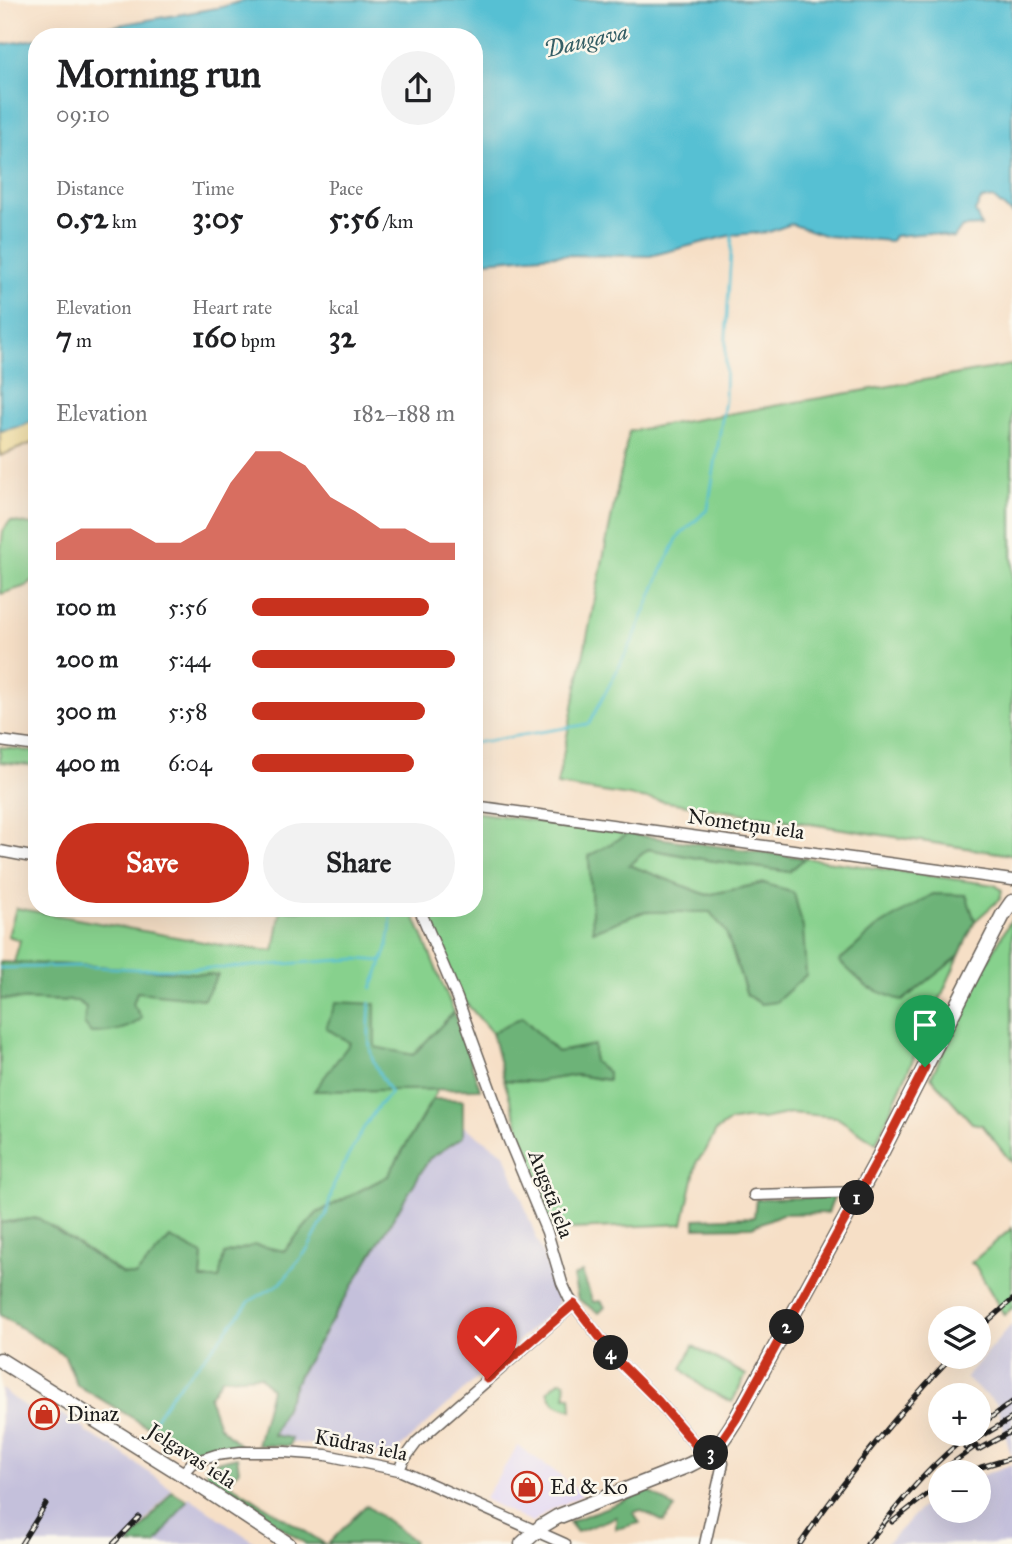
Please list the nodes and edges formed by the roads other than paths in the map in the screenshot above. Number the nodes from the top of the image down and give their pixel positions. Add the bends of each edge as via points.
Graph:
1 (0, 741) edge
2 (28, 745) edge
3 (483, 807) edge
4 (0, 851) edge
5 (28, 856) edge
6 (1012, 880) edge
7 (1012, 902) edge
8 (423, 917) edge
9 (860, 1192) junction
10 (754, 1195) dead end
11 (574, 1304) junction
12 (0, 1360) edge
13 (711, 1453) junction
14 (399, 1470) junction
15 (182, 1474) junction
16 (535, 1531) junction
17 (288, 1544) edge
18 (522, 1544) edge
19 (565, 1544) edge
20 (705, 1544) edge

1 - 2 street
3 - 6 street, Nometņu iela
4 - 5 street
7 - 9 street
8 - 11 street, Augstā iela via 547,1232 562,1283
9 - 10 street
9 - 13 street via 736,1419
11 - 13 street, Augstā iela via 618,1361
11 - 14 street via 417,1442
12 - 15 street, Jelgavas iela
13 - 16 street via 557,1517
13 - 20 street via 723,1463
14 - 15 street, Kūdras iela via 326,1455 240,1451 192,1463
14 - 16 street, Kūdras iela
15 - 17 street, Jelgavas iela
16 - 18 street
16 - 19 street, Kūdras iela

